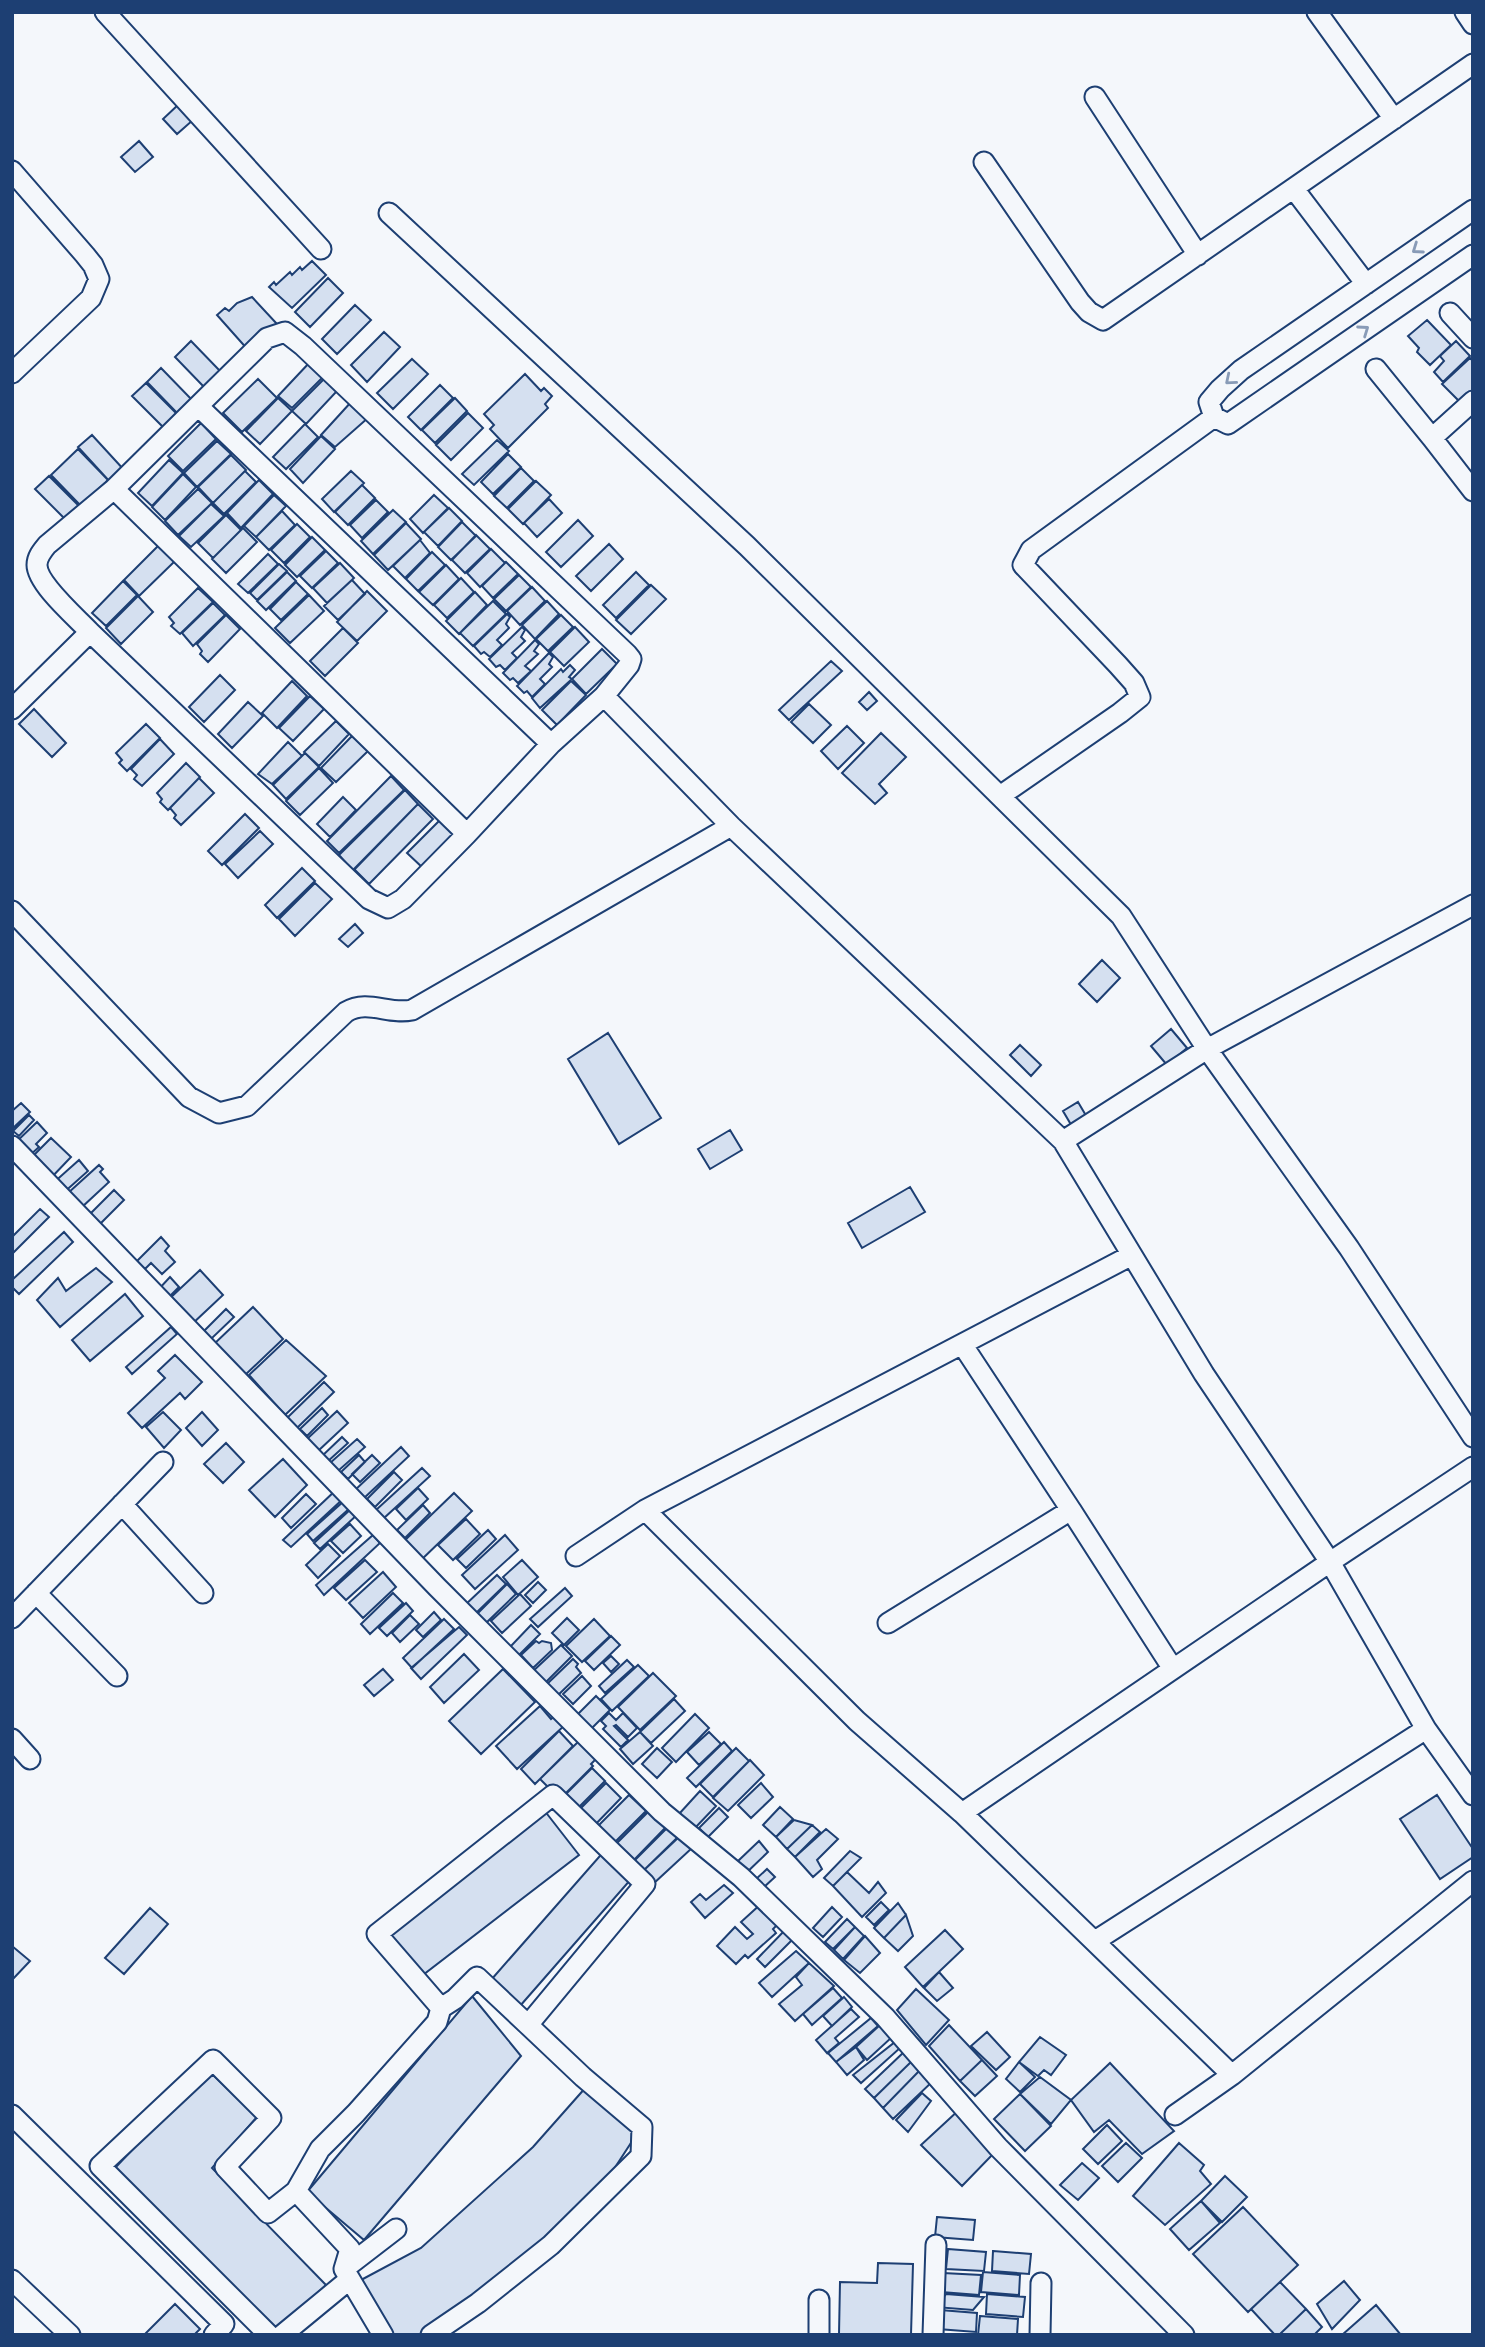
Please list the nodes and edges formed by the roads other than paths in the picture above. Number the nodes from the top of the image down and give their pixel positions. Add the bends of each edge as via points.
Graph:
1 (105, 12) edge
2 (1317, 12) edge
3 (1465, 12) edge
4 (1473, 24) edge
5 (1473, 64) edge
6 (1095, 97) dead end
7 (1394, 119) junction
8 (984, 162) dead end
9 (12, 171) edge
10 (1294, 189) junction
11 (1473, 211) edge
12 (389, 213) dead end
13 (321, 249) dead end
14 (1473, 254) edge
15 (1198, 255) junction
16 (1366, 284) junction
17 (1450, 313) dead end
18 (1473, 338) edge
19 (1376, 369) dead end
20 (12, 373) edge
21 (1473, 401) edge
22 (198, 406) junction
23 (1214, 417) junction
24 (1432, 438) junction
25 (114, 489) junction
26 (1473, 491) edge
27 (90, 632) junction
28 (604, 696) junction
29 (12, 709) edge
30 (551, 744) junction
31 (1000, 796) junction
32 (731, 826) junction
33 (467, 834) junction
34 (1473, 905) edge
35 (12, 911) edge
36 (1208, 1049) junction
37 (1063, 1141) junction
38 (12, 1146) edge
39 (1132, 1255) junction
40 (962, 1344) junction
41 (1473, 1437) edge
42 (163, 1462) dead end
43 (1473, 1467) edge
44 (122, 1504) junction
45 (645, 1510) junction
46 (1071, 1510) junction
47 (576, 1556) dead end
48 (1330, 1562) junction
49 (36, 1593) junction
50 (203, 1593) dead end
51 (12, 1618) edge
52 (888, 1623) dead end
53 (1173, 1669) junction
54 (117, 1676) dead end
55 (1426, 1729) junction
56 (12, 1739) edge
57 (30, 1759) dead end
58 (1473, 1795) edge
59 (962, 1813) junction
60 (1473, 1881) edge
61 (1095, 1941) junction
62 (441, 2008) junction
63 (528, 2025) junction
64 (1232, 2075) junction
65 (12, 2115) edge
66 (1175, 2115) dead end
67 (296, 2191) junction
68 (396, 2229) dead end
69 (936, 2245) dead end
70 (347, 2274) junction
71 (12, 2280) edge
72 (1041, 2283) dead end
73 (820, 2300) dead end
74 (69, 2335) edge
75 (214, 2335) edge
76 (269, 2335) edge
77 (282, 2335) edge
78 (383, 2335) edge
79 (431, 2335) edge
80 (819, 2335) edge
81 (933, 2335) edge
82 (1040, 2335) edge
83 (1184, 2335) edge

1 - 13 street
2 - 7 street
3 - 4 street
5 - 7 street
6 - 15 street
7 - 10 street
8 - 15 street via 1080,302 1103,320
9 - 20 street via 85,255 99,279 91,299
10 - 15 street
10 - 16 street
11 -> 16 street
12 - 31 street via 747,546
23 -> 14 street via 1228,424
16 -> 23 street via 1241,370 1209,402
17 - 18 street
19 - 24 street
21 - 24 street
22 - 25 street
22 - 28 street via 267,338 285,332 627,654 629,664
22 - 30 street
23 - 31 street via 1031,550 1023,565 1118,665 1140,696
24 - 26 street
25 - 27 street via 38,557 37,568 47,586
25 - 33 street
27 - 29 street
27 - 33 street via 369,899 388,908 403,899
28 - 30 street
28 - 32 street
30 - 33 street
31 - 36 street via 1121,916
32 - 35 street via 412,1010 357,1006 346,1012 247,1105 219,1113 188,1097
32 - 37 street
34 - 36 street
36 - 37 street
36 - 41 street via 1349,1248
37 - 39 street
38 - 83 street via 437,1587 662,1812 741,1877 885,2017 998,2147
39 - 40 street
39 - 48 street
40 - 45 street
40 - 46 street
42 - 44 street
43 - 48 street
44 - 49 street
44 - 50 street
45 - 47 street
45 - 59 street via 857,1721
46 - 52 street
46 - 53 street
48 - 53 street
48 - 55 street
49 - 51 street
49 - 54 street
53 - 59 street
55 - 58 street
55 - 61 street
56 - 57 street
59 - 61 street
60 - 64 street
61 - 64 street
62 - 63 street via 477,1977
62 - 63 street via 377,1934 553,1795 645,1884
62 - 67 street via 437,2022 320,2149
63 - 79 street via 642,2127 641,2156 551,2245
64 - 66 street
65 - 75 street via 224,2324
67 - 70 street via 350,2249
67 - 76 street via 268,2213 225,2167 271,2118 213,2060 100,2166
68 - 70 street
69 - 81 street
70 - 77 street
70 - 78 street
71 - 74 street
72 - 82 street
73 - 80 street

